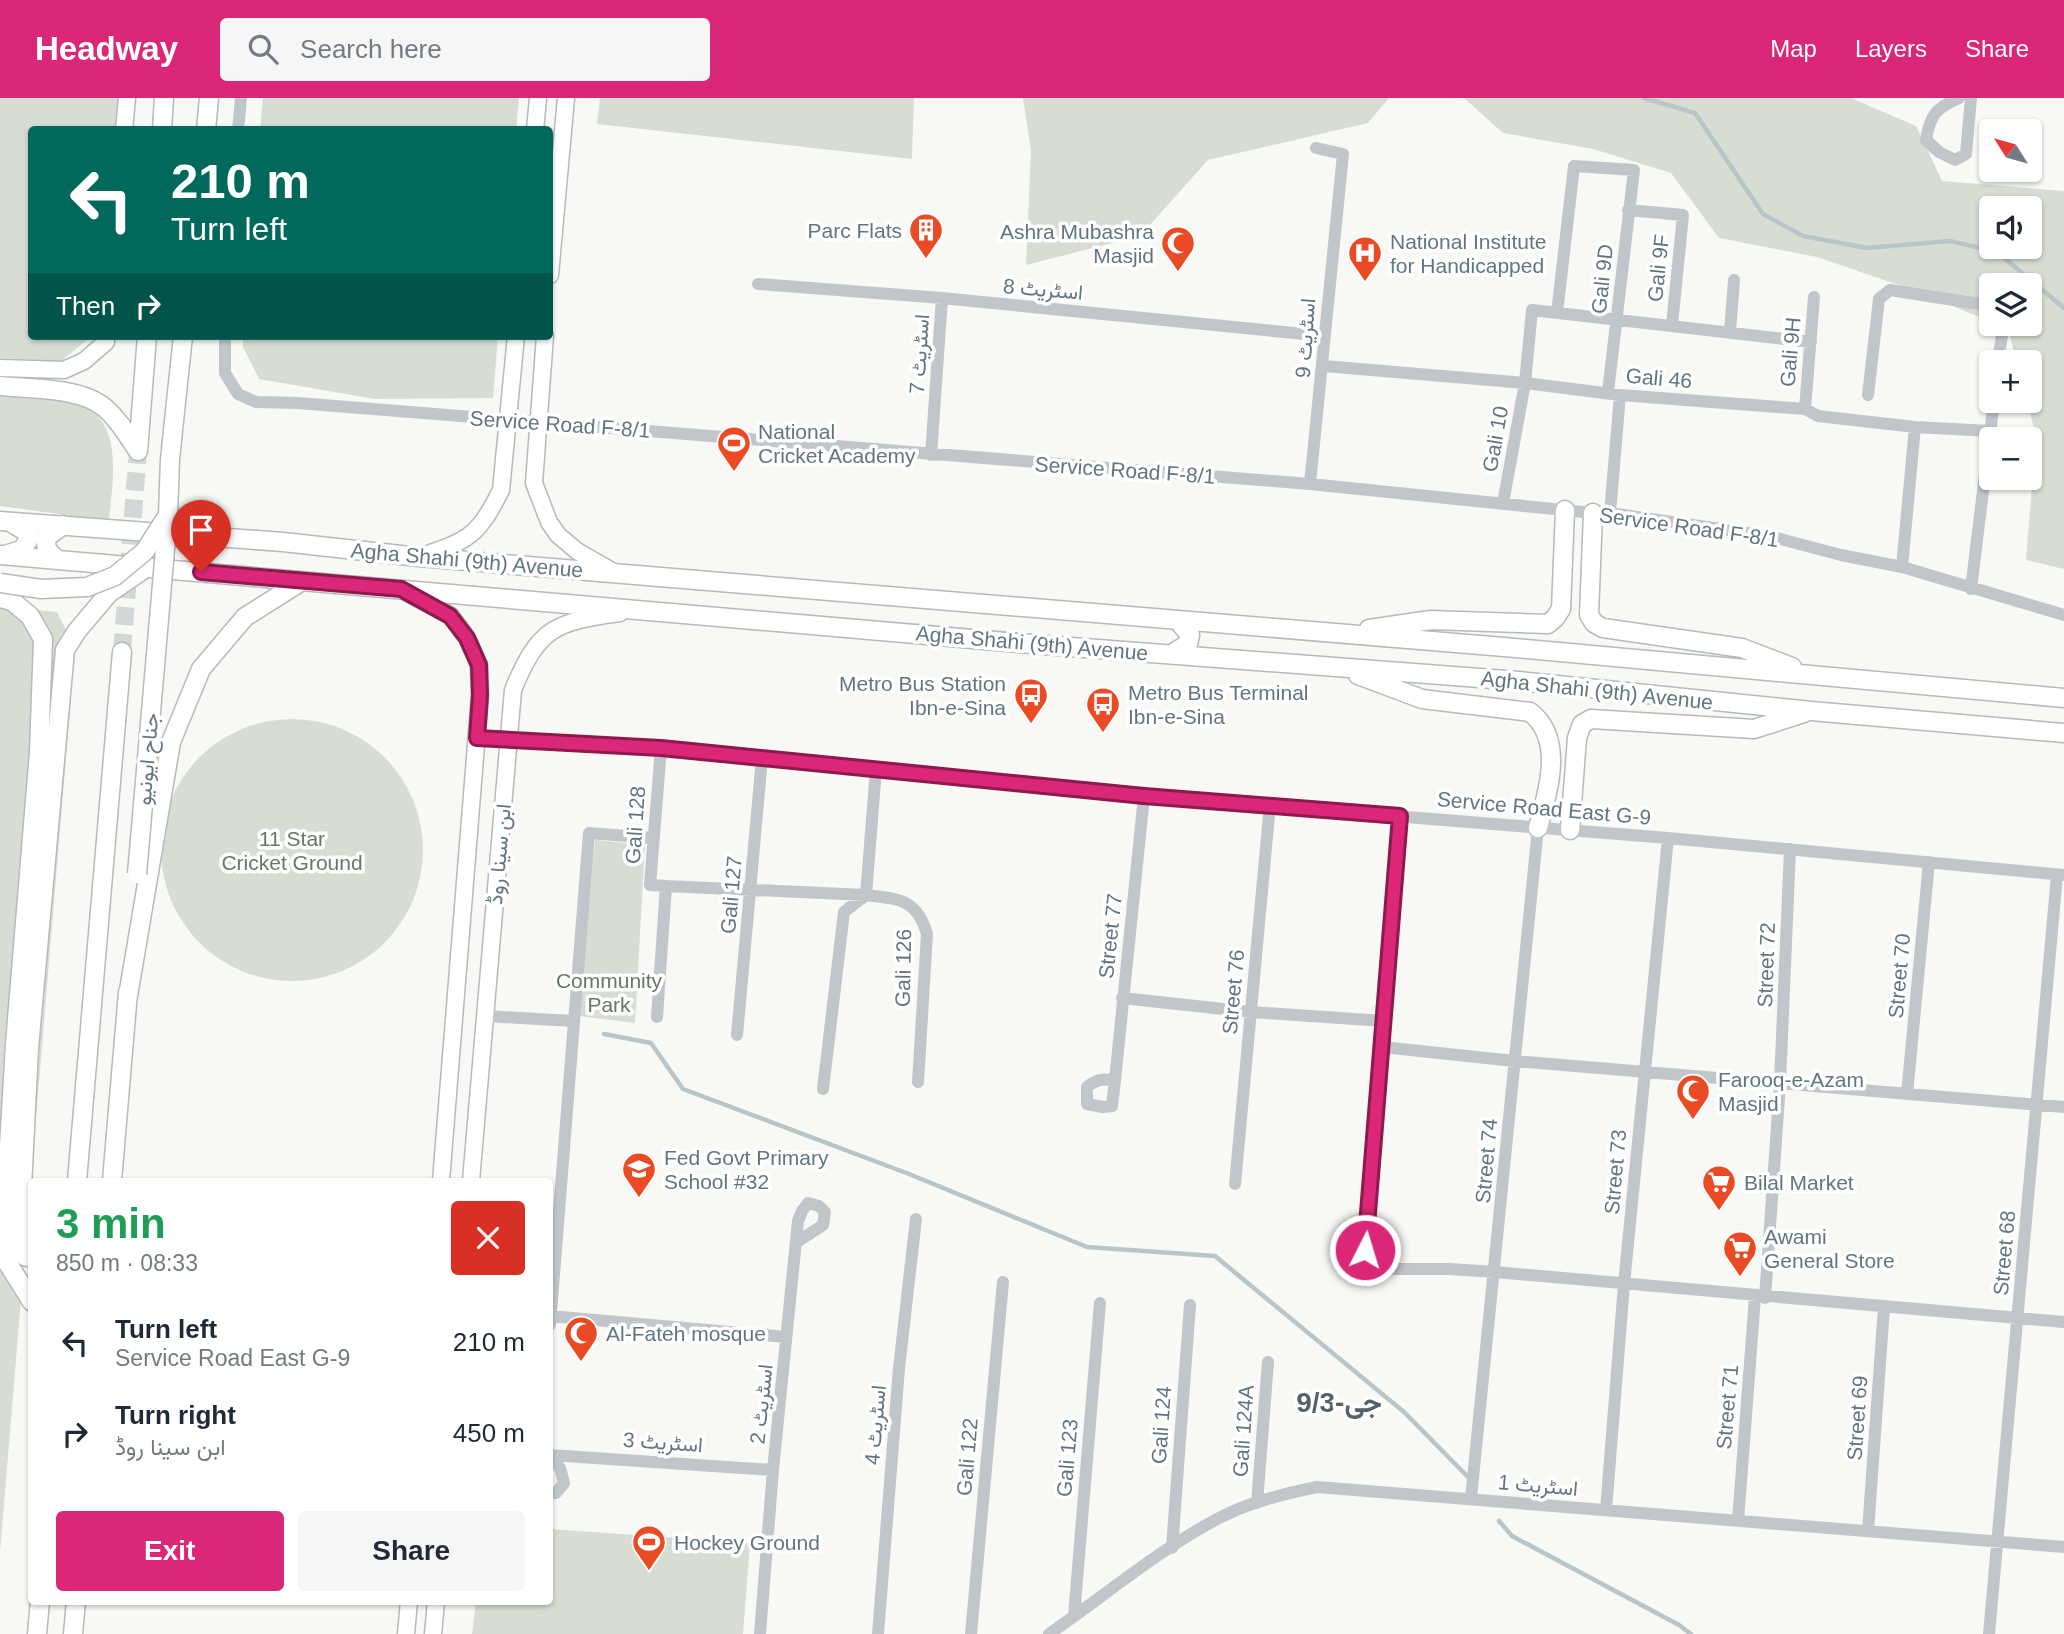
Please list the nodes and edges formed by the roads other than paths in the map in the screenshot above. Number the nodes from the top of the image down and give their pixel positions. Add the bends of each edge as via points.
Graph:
1 (127, 98) edge
2 (164, 98) edge
3 (209, 98) edge
4 (241, 98) edge
5 (538, 98) edge
6 (566, 98) edge
7 (1959, 98) edge
8 (1971, 98) edge
9 (124, 126) edge
10 (162, 126) edge
11 (206, 126) edge
12 (238, 126) edge
13 (535, 126) edge
14 (1316, 148) dead end
15 (1628, 211) junction
16 (553, 242) edge
17 (1734, 280) dead end
18 (758, 284) dead end
19 (942, 298) junction
20 (1814, 298) dead end
21 (1979, 305) edge
22 (1557, 313) junction
23 (1617, 319) junction
24 (1672, 325) junction
25 (1730, 332) junction
26 (1324, 336) junction
27 (106, 340) edge
28 (148, 340) edge
29 (183, 340) edge
30 (225, 340) edge
31 (516, 340) edge
32 (545, 340) edge
33 (1811, 342) junction
34 (1324, 366) junction
35 (0, 368) edge
36 (1525, 383) junction
37 (0, 386) edge
38 (1614, 393) junction
39 (1868, 395) dead end
40 (1805, 409) junction
41 (509, 421) junction
42 (540, 423) junction
43 (1915, 427) junction
44 (1979, 430) edge
45 (931, 455) junction
46 (1310, 484) junction
47 (1983, 490) edge
48 (1503, 503) junction
49 (1565, 510) junction
50 (1602, 513) junction
51 (168, 515) junction
52 (5, 521) edge
53 (63, 525) junction
54 (2, 555) edge
55 (419, 557) junction
56 (58, 560) junction
57 (146, 567) junction
58 (1902, 567) junction
59 (616, 574) junction
60 (302, 581) junction
61 (0, 583) edge
62 (401, 589) junction
63 (1970, 589) junction
64 (0, 598) edge
65 (640, 610) junction
66 (2064, 615) edge
67 (1178, 621) junction
68 (1338, 634) junction
69 (122, 652) tunnel mouth
70 (1171, 654) junction
71 (1337, 667) junction
72 (1815, 675) junction
73 (2064, 698) edge
74 (1811, 711) junction
75 (2064, 733) edge
76 (477, 738) junction
77 (508, 740) junction
78 (661, 748) junction
79 (762, 758) junction
80 (876, 769) junction
81 (1144, 796) junction
82 (1270, 804) junction
83 (1400, 816) junction
84 (1538, 828) junction
85 (1570, 830) junction
86 (652, 838) junction
87 (1668, 838) junction
88 (1790, 849) junction
89 (1928, 862) junction
90 (2061, 875) edge
91 (666, 886) junction
92 (751, 889) junction
93 (866, 895) junction
94 (1122, 998) junction
95 (127, 1002) junction
96 (1251, 1012) junction
97 (485, 1016) junction
98 (657, 1017) dead end
99 (573, 1021) junction
100 (1384, 1021) junction
101 (737, 1035) dead end
102 (1382, 1047) junction
103 (1514, 1061) junction
104 (1644, 1072) junction
105 (1115, 1080) dead end
106 (918, 1082) dead end
107 (1780, 1083) junction
108 (823, 1089) dead end
109 (1907, 1094) junction
110 (2036, 1106) junction
111 (2064, 1107) edge
112 (77, 1178) edge
113 (112, 1178) edge
114 (441, 1178) edge
115 (471, 1178) edge
116 (1235, 1184) dead end
117 (916, 1219) dead end
118 (797, 1242) dead end
119 (553, 1248) edge
120 (28, 1257) edge
121 (1495, 1272) junction
122 (1003, 1282) dead end
123 (1624, 1284) junction
124 (28, 1296) edge
125 (1760, 1297) junction
126 (1100, 1303) dead end
127 (1190, 1306) dead end
128 (1884, 1307) junction
129 (553, 1315) edge
130 (2017, 1318) junction
131 (2064, 1322) edge
132 (786, 1337) junction
133 (1268, 1362) dead end
134 (553, 1456) edge
135 (553, 1459) edge
136 (773, 1470) junction
137 (553, 1492) edge
138 (1471, 1498) junction
139 (1256, 1503) junction
140 (1606, 1510) junction
141 (1738, 1521) junction
142 (1868, 1531) junction
143 (1996, 1543) junction
144 (2064, 1547) edge
145 (1172, 1548) junction
146 (40, 1605) edge
147 (76, 1605) edge
148 (409, 1605) edge
149 (436, 1605) edge
150 (1074, 1616) junction
151 (37, 1634) edge
152 (73, 1634) edge
153 (407, 1634) edge
154 (433, 1634) edge
155 (760, 1634) edge
156 (878, 1634) edge
157 (971, 1634) edge
158 (1049, 1634) edge
159 (1989, 1634) edge

1 - 9 main road
2 - 10 main road
3 - 11 main road
4 - 12 street
5 - 13 main road
6 - 16 main road
7 - 8 street via 1941,106 1929,122 1926,140 1955,160 1966,154
14 - 26 street, اسٹریٹ 9 via 1343,154
15 - 22 street, Gali 9D via 1634,170 1574,166
15 - 23 street, Gali 9D
15 - 24 street, Gali 9F via 1683,215
17 - 25 street
18 - 19 street, اسٹریٹ 8
19 - 26 street, اسٹریٹ 8
19 - 45 street, اسٹریٹ 7
20 - 33 street, Gali 9H
21 - 39 street via 1890,290 1883,293
22 - 23 street
22 - 36 street, Gali 10 via 1532,310
23 - 24 street
23 - 38 street, Gali 9D
24 - 25 street
25 - 33 street
26 - 34 street, اسٹریٹ 9
27 - 35 main road via 84,361 64,370
28 - 37 main road via 138,451 104,406 71,393
29 - 51 main road, جناح ایونیو, bridge
30 - 41 street, Service Road F-8/1 via 225,373 238,394 256,402
31 - 41 main road
32 - 42 main road
33 - 40 street, Gali 9H
34 - 36 street, Gali 46
34 - 46 street, اسٹریٹ 9
36 - 38 street, Gali 46
36 - 48 street, Gali 10
38 - 40 street, Gali 46
38 - 50 street, Gali 9D
40 - 43 street, Gali 46 via 1818,416
41 - 42 street, Service Road F-8/1
41 - 55 main road via 501,490 490,512 460,543
42 - 45 street, Service Road F-8/1
42 - 59 main road via 534,483 549,522 577,551
43 - 44 street, Gali 46
43 - 58 street
45 - 46 street, Service Road F-8/1
46 - 48 street, Service Road F-8/1
47 - 63 street
48 - 49 street, Service Road F-8/1
49 - 50 street, Service Road F-8/1
49 - 68 main road via 1561,609 1548,624 1431,620
50 - 58 street, Service Road F-8/1 via 1769,536
50 - 72 main road via 1589,615 1594,623 1742,648
51 - 61 main road, bridge via 145,551 115,576 87,587 41,589
51 - 95 main road, جناح ایونیو, bridge
52 - 53 main road, Agha Shahi (9th) Avenue
52 - 54 main road via 30,537 22,550
53 - 55 main road, Agha Shahi (9th) Avenue
53 - 56 main road via 45,544
54 - 56 main road, Agha Shahi (9th) Avenue
55 - 59 main road, Agha Shahi (9th) Avenue
56 - 57 main road, Agha Shahi (9th) Avenue
57 - 60 main road, Agha Shahi (9th) Avenue
57 - 120 main road via 109,593 65,650 29,1048 19,1247
58 - 63 street, Service Road F-8/1
59 - 67 main road, Agha Shahi (9th) Avenue
60 - 62 main road, Agha Shahi (9th) Avenue
60 - 95 main road via 245,617 201,669 171,742
62 - 65 main road, Agha Shahi (9th) Avenue
62 - 76 main road, ابن سینا روڈ via 450,616 467,638 479,665
63 - 66 street, Service Road F-8/1
64 - 124 main road via 12,601 30,616 43,639 3,1249
65 - 70 main road, Agha Shahi (9th) Avenue
65 - 77 main road, ابن سینا روڈ via 579,618 550,630 527,657 513,690
67 - 68 main road, Agha Shahi (9th) Avenue
67 - 70 main road via 1190,635 1188,644
68 - 72 main road, Agha Shahi (9th) Avenue
69 - 112 main road, جناح ایونیو
70 - 71 main road, Agha Shahi (9th) Avenue
71 - 74 main road, Agha Shahi (9th) Avenue
71 - 84 main road via 1422,699 1530,712 1540,720 1548,732 1550,755 1548,791
72 - 73 main road, Agha Shahi (9th) Avenue
74 - 75 main road, Agha Shahi (9th) Avenue
74 - 85 main road via 1754,729 1591,719 1577,738
76 - 77 street, Service Road East G-9
76 - 114 main road, ابن سینا روڈ
77 - 78 street, Service Road East G-9
77 - 97 main road, ابن سینا روڈ
78 - 79 street, Service Road East G-9
78 - 86 street, Gali 128
79 - 80 street, Service Road East G-9
79 - 92 street, Gali 127
80 - 81 street, Service Road East G-9
80 - 93 street
81 - 82 street, Service Road East G-9
81 - 94 street, Street 77
82 - 83 street, Service Road East G-9
82 - 96 street, Street 76
83 - 84 street, Service Road East G-9
83 - 100 street
84 - 85 street, Service Road East G-9
84 - 103 street, Street 74
85 - 87 street, Service Road East G-9
86 - 91 street, Gali 128 via 650,885
86 - 99 street via 589,833
87 - 88 street, Service Road East G-9
87 - 104 street, Street 73
88 - 89 street, Service Road East G-9
88 - 107 street, Street 72
89 - 90 street, Service Road East G-9
89 - 109 street, Street 70
90 - 110 street, Street 68
91 - 92 street
91 - 98 street, Gali 128
92 - 93 street
92 - 101 street, Gali 127
93 - 106 street, Gali 126 via 899,899 923,918 927,934
93 - 108 street via 844,912
94 - 96 street
94 - 105 street, Street 77
95 - 113 main road, جناح ایونیو
96 - 100 street
96 - 116 street, Street 76
97 - 99 street
97 - 115 main road, ابن سینا روڈ
99 - 119 street
100 - 102 street
102 - 103 street
102 - 121 street via 1365,1250 1372,1262 1387,1268
103 - 104 street
103 - 121 street, Street 74
104 - 107 street
104 - 123 street, Street 73
107 - 109 street
107 - 125 street, Street 72
109 - 110 street
110 - 111 street
110 - 130 street, Street 68
117 - 156 street, اسٹریٹ 4
118 - 132 street, اسٹریٹ 2 via 822,1225 825,1212 819,1206 808,1203 799,1221
121 - 123 street
121 - 138 street, Street 74
122 - 157 street, Gali 122
123 - 125 street
123 - 140 street, Street 73
125 - 128 street
125 - 141 street, Street 71
126 - 150 street, Gali 123
127 - 145 street, Gali 124
128 - 130 street
128 - 142 street, Street 69
129 - 132 street
130 - 131 street
130 - 143 street, Street 68
132 - 136 street, اسٹریٹ 2
133 - 139 street, Gali 124A
134 - 136 street, اسٹریٹ 3
135 - 137 street, اسٹریٹ 3 via 564,1482
136 - 155 street, اسٹریٹ 2
138 - 139 street, اسٹریٹ 1 via 1317,1487
138 - 140 street, اسٹریٹ 1
139 - 145 street, اسٹریٹ 1 via 1219,1518
140 - 141 street, اسٹریٹ 1
141 - 142 street, اسٹریٹ 1
142 - 143 street, اسٹریٹ 1
143 - 144 street, اسٹریٹ 1
143 - 159 street, Street 68
145 - 150 street, اسٹریٹ 1
146 - 151 main road
147 - 152 main road
148 - 153 main road
149 - 154 main road
150 - 158 street, اسٹریٹ 1

